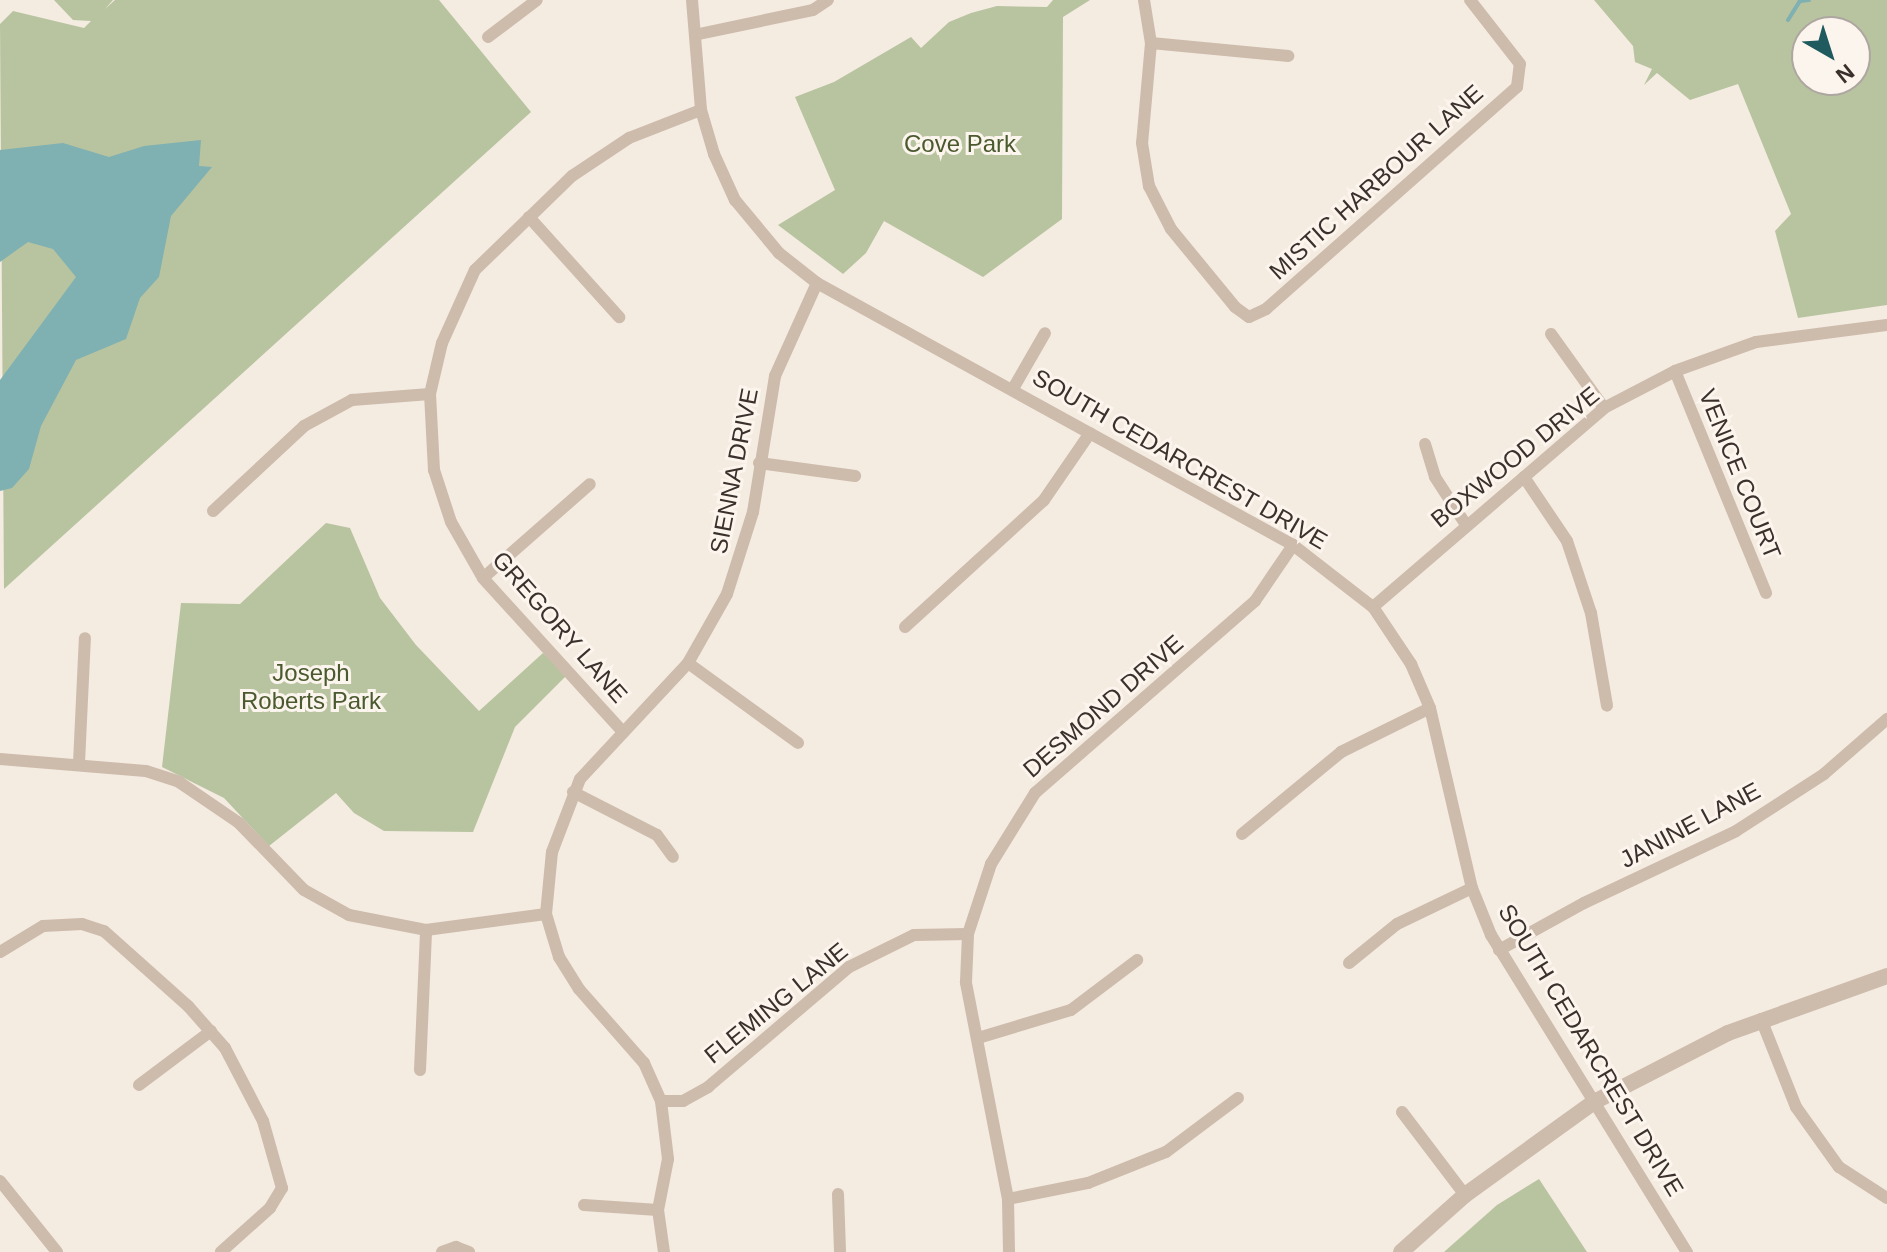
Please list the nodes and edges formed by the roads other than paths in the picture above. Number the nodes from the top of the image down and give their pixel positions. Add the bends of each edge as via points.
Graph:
1 (537, 0) edge
2 (692, 0) edge
3 (828, 0) edge
4 (1144, 0) edge
5 (1470, 0) edge
6 (699, 34) junction
7 (488, 37) dead end
8 (1151, 43) junction
9 (1288, 56) dead end
10 (701, 110) junction
11 (529, 217) junction
12 (817, 283) junction
13 (619, 317) dead end
14 (1887, 325) edge
15 (1045, 333) dead end
16 (1551, 334) dead end
17 (1675, 371) junction
18 (1014, 387) junction
19 (430, 394) junction
20 (1604, 408) junction
21 (1090, 433) junction
22 (1425, 444) dead end
23 (759, 463) junction
24 (855, 476) dead end
25 (1524, 477) junction
26 (590, 484) dead end
27 (213, 511) dead end
28 (1466, 525) junction
29 (1293, 545) junction
30 (483, 578) junction
31 (1766, 593) dead end
32 (1373, 607) junction
33 (905, 627) dead end
34 (85, 638) dead end
35 (688, 663) junction
36 (1607, 706) dead end
37 (1430, 708) junction
38 (1887, 719) edge
39 (623, 732) junction
40 (798, 743) dead end
41 (0, 759) edge
42 (79, 763) junction
43 (573, 792) junction
44 (1242, 834) dead end
45 (673, 857) dead end
46 (1472, 888) junction
47 (546, 914) junction
48 (426, 930) junction
49 (968, 934) junction
50 (1499, 950) junction
51 (0, 952) edge
52 (1137, 960) dead end
53 (1349, 963) dead end
54 (1887, 976) edge
55 (1761, 1019) junction
56 (211, 1031) junction
57 (978, 1038) junction
58 (420, 1070) dead end
59 (139, 1085) dead end
60 (1238, 1098) dead end
61 (661, 1101) junction
62 (1594, 1102) junction
63 (1402, 1112) dead end
64 (0, 1181) edge
65 (838, 1194) dead end
66 (1465, 1195) junction
67 (1887, 1198) edge
68 (1008, 1199) junction
69 (584, 1205) dead end
70 (658, 1210) junction
71 (57, 1252) edge
72 (221, 1252) edge
73 (442, 1252) edge
74 (469, 1252) edge
75 (664, 1252) edge
76 (840, 1252) edge
77 (1009, 1252) edge
78 (1401, 1252) edge
79 (1687, 1252) edge

1 - 7 street
2 - 6 street, SOUTH CEDARCREST DRIVE
3 - 6 street via 813,10
4 - 8 street
5 - 8 street, MISTIC HARBOUR LANE via 1522,72 1517,87 1266,309 1249,317 1171,229 1149,186 1142,143
6 - 10 street, SOUTH CEDARCREST DRIVE
8 - 9 street
10 - 11 street, GREGORY LANE via 629,138 572,176
10 - 12 street, SOUTH CEDARCREST DRIVE via 735,200 779,253
11 - 13 street
11 - 19 street, GREGORY LANE via 475,270 442,343
12 - 18 street, SOUTH CEDARCREST DRIVE
12 - 23 street, SIENNA DRIVE via 775,376
14 - 17 street, BOXWOOD DRIVE via 1756,342
15 - 18 street
16 - 20 street
17 - 20 street, BOXWOOD DRIVE
17 - 31 street, VENICE COURT
18 - 21 street, SOUTH CEDARCREST DRIVE
19 - 27 street via 352,400 304,426
19 - 30 street, GREGORY LANE via 434,470 451,522
20 - 25 street, BOXWOOD DRIVE
21 - 29 street, SOUTH CEDARCREST DRIVE
21 - 33 street via 1044,500
22 - 28 street via 1435,477
23 - 24 street
23 - 35 street, SIENNA DRIVE via 738,567
25 - 28 street, BOXWOOD DRIVE
25 - 36 street via 1567,541 1591,613
26 - 30 street
28 - 32 street, BOXWOOD DRIVE
29 - 32 street, SOUTH CEDARCREST DRIVE
29 - 49 street, DESMOND DRIVE via 1255,601 1035,793 991,864
30 - 39 street, GREGORY LANE
32 - 37 street, SOUTH CEDARCREST DRIVE via 1411,664
34 - 42 street
35 - 39 street, SIENNA DRIVE
35 - 40 street
37 - 44 street via 1341,752
37 - 46 street, SOUTH CEDARCREST DRIVE
38 - 50 street, JANINE LANE via 1824,774 1736,831
39 - 43 street, SIENNA DRIVE
41 - 42 street
42 - 48 street via 146,771 179,782 239,823 304,890 349,915
43 - 45 street via 657,835
43 - 47 street, SIENNA DRIVE via 552,852
46 - 50 street, SOUTH CEDARCREST DRIVE
46 - 53 street via 1397,924
47 - 48 street
47 - 61 street, SIENNA DRIVE via 559,957 579,989 644,1063
48 - 58 street
49 - 57 street, DESMOND DRIVE via 966,982
49 - 61 street, FLEMING LANE via 914,935 849,967 708,1087 683,1101
50 - 62 street, SOUTH CEDARCREST DRIVE
51 - 56 street via 43,926 93,927 118,939
52 - 57 street via 1071,1010
54 - 55 street
55 - 62 street
55 - 67 street via 1796,1107 1839,1167
56 - 59 street
56 - 72 street via 244,1080 263,1121 282,1188 270,1208
57 - 68 street, DESMOND DRIVE
60 - 68 street via 1166,1152 1088,1183
61 - 70 street, SIENNA DRIVE via 668,1159
62 - 66 street
62 - 79 street, SOUTH CEDARCREST DRIVE
63 - 66 street
64 - 71 street
65 - 76 street
66 - 78 street
68 - 77 street, DESMOND DRIVE
69 - 70 street
70 - 75 street, SIENNA DRIVE
73 - 74 street via 456,1247

